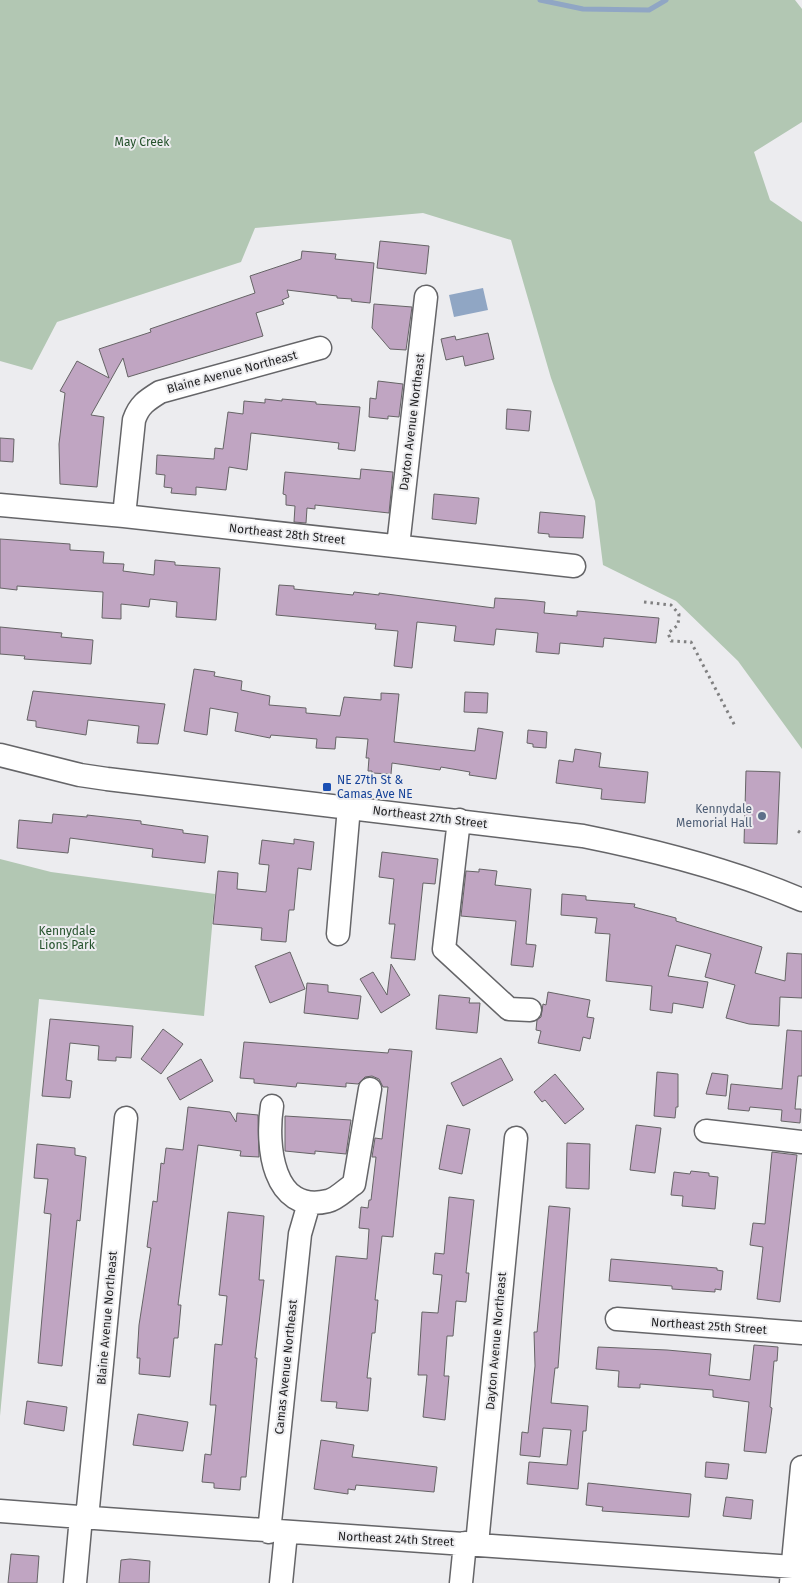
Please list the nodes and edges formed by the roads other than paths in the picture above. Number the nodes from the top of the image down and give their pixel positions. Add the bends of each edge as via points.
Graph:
1 (426, 297) dead end
2 (320, 348) dead end
3 (0, 506) edge
4 (124, 516) junction
5 (398, 546) junction
6 (574, 566) dead end
7 (0, 755) edge
8 (349, 807) junction
9 (458, 820) junction
10 (800, 898) edge
11 (338, 934) dead end
12 (530, 1010) dead end
13 (370, 1089) dead end
14 (272, 1106) dead end
15 (126, 1118) dead end
16 (706, 1130) dead end
17 (516, 1138) dead end
18 (802, 1142) edge
19 (309, 1203) junction
20 (617, 1319) dead end
21 (802, 1333) edge
22 (802, 1467) edge
23 (0, 1511) edge
24 (84, 1517) junction
25 (278, 1532) junction
26 (471, 1543) junction
27 (792, 1575) edge
28 (75, 1583) edge
29 (281, 1583) edge
30 (461, 1583) edge

1 - 5 street, Dayton Avenue Northeast
2 - 4 street, Blaine Avenue Northeast via 160,392 147,400 138,408 134,420
3 - 4 street, Northeast 28th Street
4 - 5 street, Northeast 28th Street
5 - 6 street, Northeast 28th Street
7 - 8 street, Northeast 27th Street via 80,775
8 - 9 street, Northeast 27th Street
8 - 11 street
9 - 10 street, Northeast 27th Street via 584,836 653,850
9 - 12 street via 444,949 509,1009
13 - 19 street via 354,1184 330,1201
14 - 19 street via 270,1155 275,1172 283,1186
15 - 24 street, Blaine Avenue Northeast
16 - 18 street
17 - 26 street, Dayton Avenue Northeast
19 - 25 street, Camas Avenue Northeast via 300,1234
20 - 21 street, Northeast 25th Street
22 - 27 street
23 - 24 street, Northeast 24th Street
24 - 25 street, Northeast 24th Street
24 - 28 street, Blaine Avenue Northeast
25 - 26 street, Northeast 24th Street
25 - 29 street, Camas Avenue Northeast
26 - 27 street, Northeast 24th Street
26 - 30 street, Dayton Avenue Northeast

